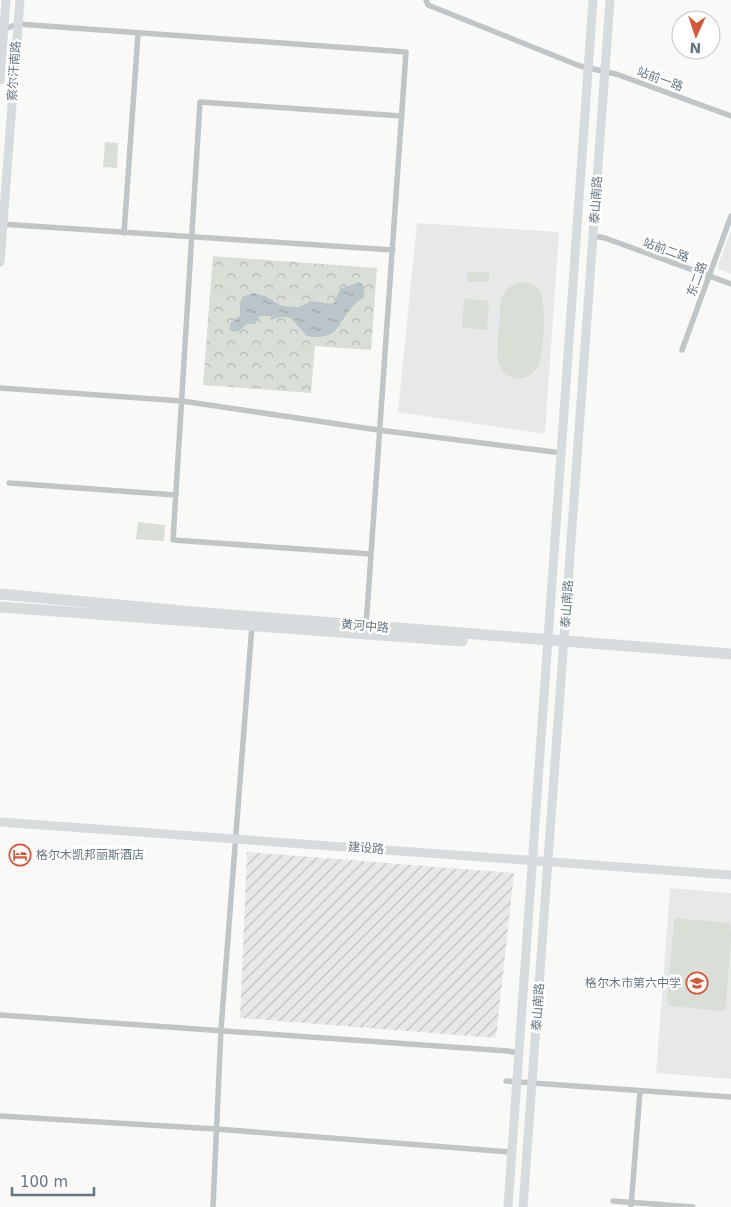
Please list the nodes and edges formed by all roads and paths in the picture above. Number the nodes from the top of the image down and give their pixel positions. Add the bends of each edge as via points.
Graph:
1 (6, 0) edge
2 (20, 0) edge
3 (426, 0) edge
4 (593, 0) edge
5 (610, 0) edge
6 (18, 24) junction
7 (2, 30) edge
8 (138, 34) junction
9 (585, 67) junction
10 (606, 72) junction
11 (0, 80) edge
12 (402, 116) junction
13 (731, 116) edge
14 (731, 216) edge
15 (1, 224) edge
16 (124, 233) junction
17 (594, 236) junction
18 (192, 237) junction
19 (393, 250) junction
20 (0, 262) edge
21 (709, 276) junction
22 (731, 284) edge
23 (682, 350) dead end
24 (0, 388) edge
25 (182, 401) junction
26 (378, 430) junction
27 (562, 453) junction
28 (10, 483) dead end
29 (176, 495) junction
30 (371, 554) junction
31 (0, 594) edge
32 (0, 607) edge
33 (252, 621) junction
34 (366, 626) junction
35 (549, 644) junction
36 (564, 645) junction
37 (731, 654) edge
38 (731, 659) edge
39 (0, 822) edge
40 (236, 839) junction
41 (531, 861) junction
42 (549, 863) junction
43 (731, 876) edge
44 (0, 1014) edge
45 (221, 1029) junction
46 (518, 1053) junction
47 (506, 1081) dead end
48 (516, 1082) junction
49 (532, 1083) junction
50 (640, 1091) junction
51 (731, 1097) edge
52 (0, 1116) edge
53 (216, 1129) junction
54 (511, 1152) junction
55 (613, 1201) dead end
56 (631, 1205) edge
57 (213, 1207) edge
58 (508, 1207) edge
59 (523, 1207) edge
60 (693, 1207) edge

1 - 7 street, 察尔汗南路
2 - 6 street, 察尔汗南路
3 - 9 street, 站前一路 via 428,5
4 - 9 street, 泰山南路
5 - 10 street, 泰山南路
6 - 7 street
6 - 8 street
6 - 15 street, 察尔汗南路
7 - 11 street, 察尔汗南路
8 - 12 street via 406,52
8 - 16 street
9 - 10 street, 站前一路
9 - 27 street, 泰山南路
10 - 13 street, 站前一路
10 - 17 street, 泰山南路
12 - 18 street via 200,102
12 - 19 street
14 - 21 street, 东二路
15 - 16 street
15 - 20 street, 察尔汗南路
16 - 18 street
17 - 21 street, 站前二路
17 - 36 street, 泰山南路
18 - 19 street
18 - 25 street
19 - 26 street
21 - 22 street, 站前二路
21 - 23 street, 东二路
24 - 25 street
25 - 26 street
25 - 29 street
26 - 27 street
26 - 30 street
27 - 35 street, 泰山南路
28 - 29 street
29 - 30 street via 173,540
30 - 34 street
31 - 33 highway, 黄河中路 via 205,613
32 - 33 highway, 黄河中路
33 - 34 highway, 黄河中路
33 - 35 highway, 黄河中路
33 - 40 street
34 - 35 highway, 黄河中路
35 - 36 highway, 黄河中路
35 - 41 street, 泰山南路
36 - 37 highway, 黄河中路
36 - 38 highway, 黄河中路
36 - 42 street, 泰山南路
39 - 40 street, 建设路
40 - 41 street, 建设路
40 - 45 street
41 - 42 street, 建设路
41 - 46 street, 泰山南路
42 - 43 street, 建设路
42 - 49 street, 泰山南路
44 - 45 street
45 - 46 street
45 - 53 street
46 - 48 street, 泰山南路
47 - 48 street
48 - 49 street
48 - 54 street, 泰山南路
49 - 50 street
49 - 59 street, 泰山南路
50 - 51 street
50 - 56 street
52 - 53 street
53 - 54 street
53 - 57 street
54 - 58 street, 泰山南路
55 - 56 street
56 - 60 street

